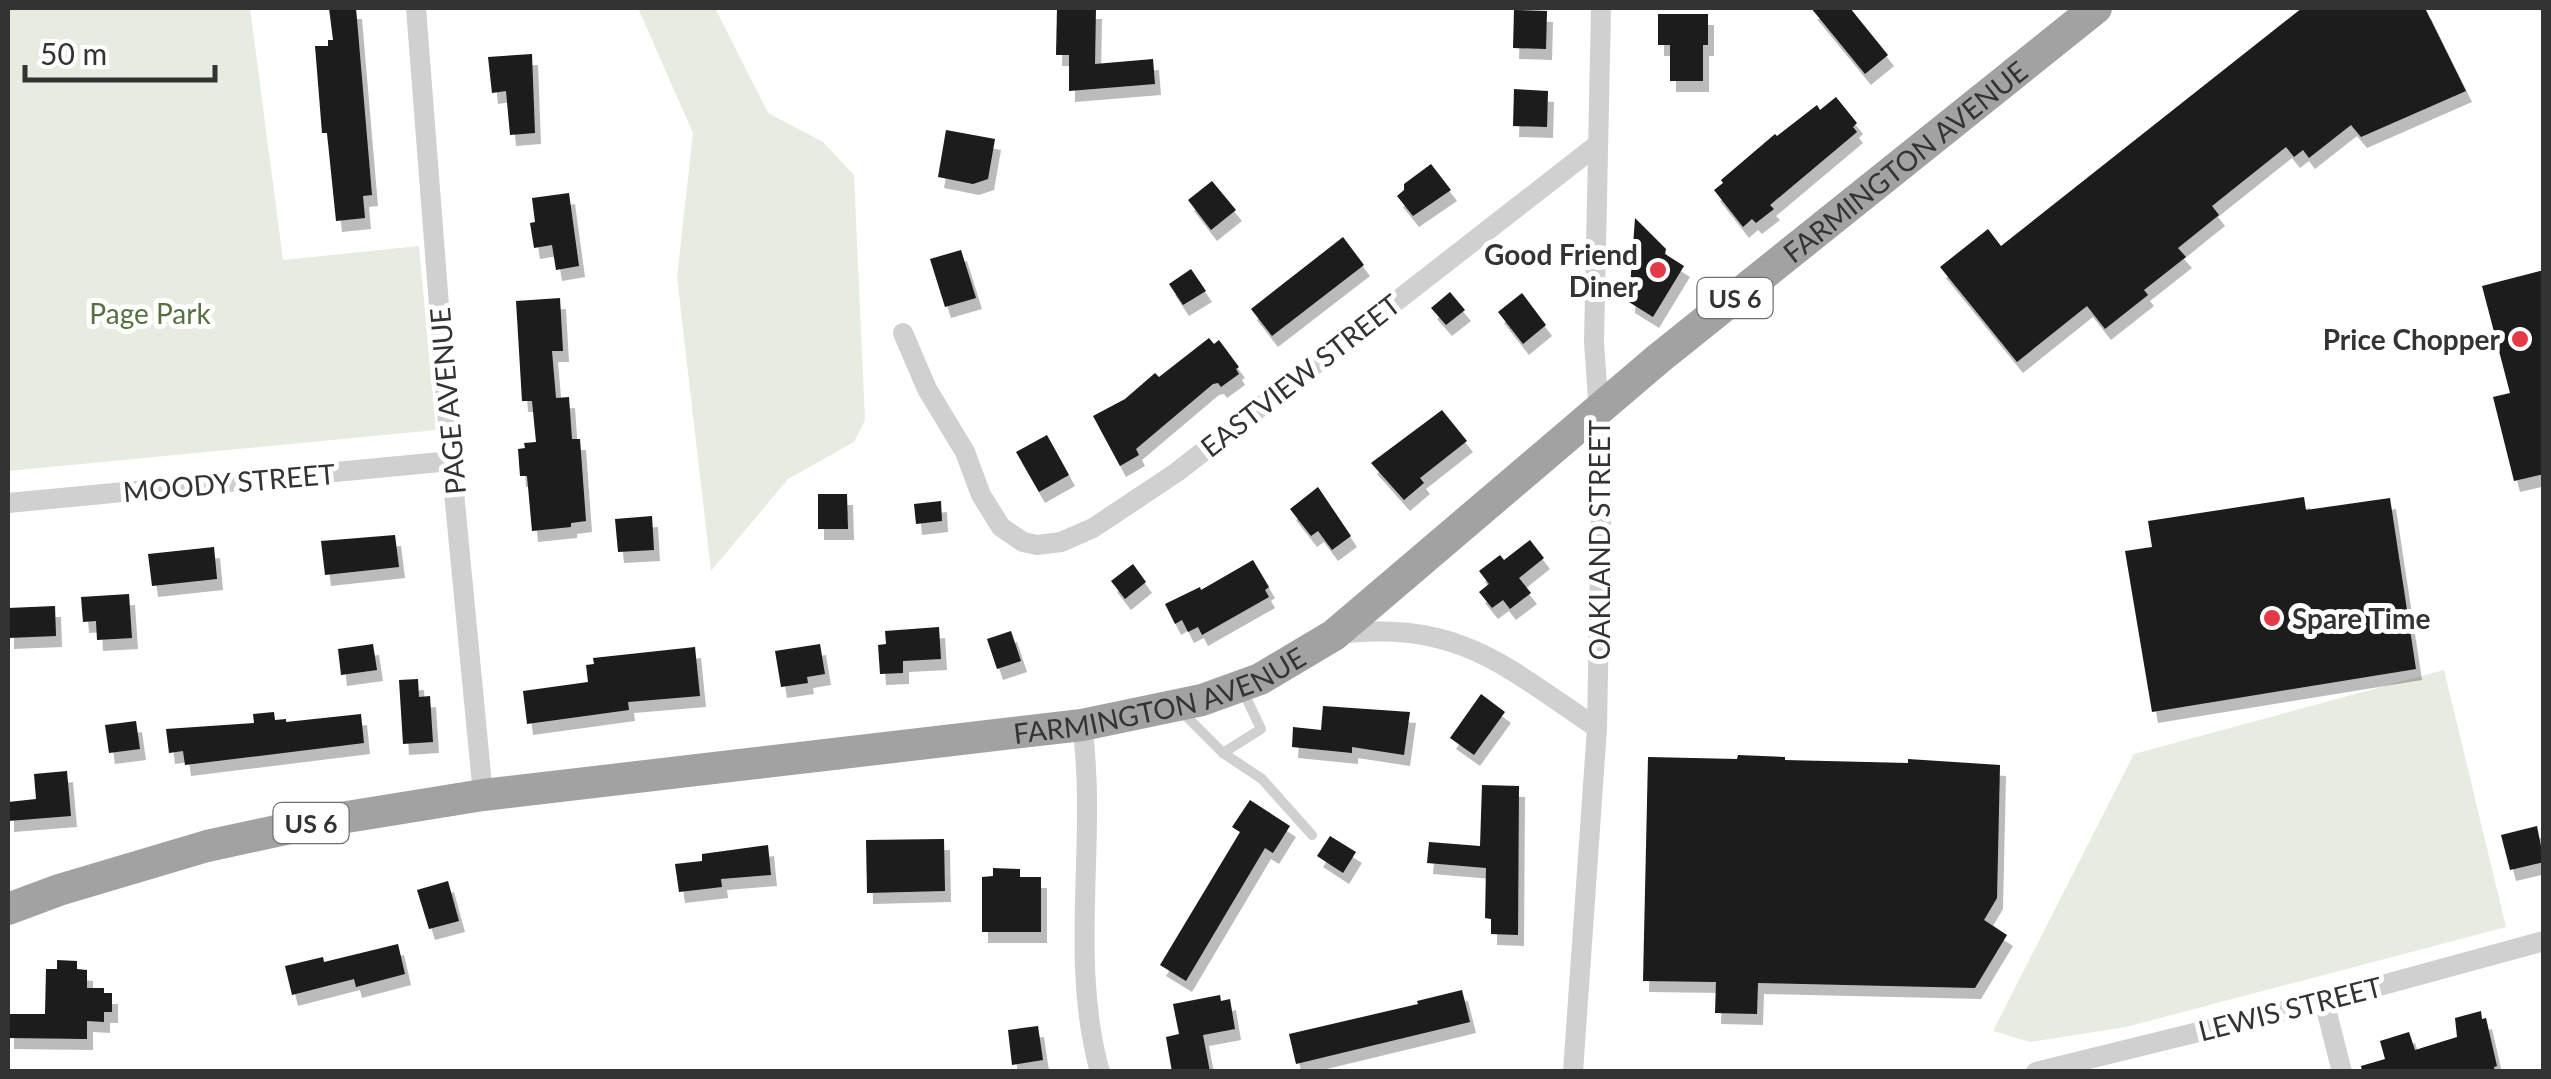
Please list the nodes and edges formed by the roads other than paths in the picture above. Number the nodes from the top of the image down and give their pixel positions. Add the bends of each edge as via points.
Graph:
1 (416, 8) edge
2 (1601, 8) edge
3 (2096, 8) edge
4 (1597, 145) junction
5 (903, 333) dead end
6 (1600, 412) junction
7 (451, 461) junction
8 (8, 503) edge
9 (1334, 634) junction
10 (1240, 686) junction
11 (1175, 706) junction
12 (1082, 725) junction
13 (1597, 728) junction
14 (1223, 752) junction
15 (484, 795) junction
16 (1312, 835) dead end
17 (8, 909) edge
18 (2544, 942) edge
19 (2324, 1000) junction
20 (1100, 1072) edge
21 (1573, 1072) edge
22 (2036, 1072) edge
23 (2342, 1072) edge

1 - 7 street, PAGE AVENUE
2 - 4 street, OAKLAND STREET
3 - 6 highway, FARMINGTON AVENUE / US 6
4 - 5 street, EASTVIEW STREET via 1177,472 1072,539 1037,545 1012,536 991,513
4 - 6 street, OAKLAND STREET via 1594,342
6 - 9 highway, FARMINGTON AVENUE / US 6
6 - 13 street, OAKLAND STREET
7 - 8 street, MOODY STREET
7 - 15 street, PAGE AVENUE
9 - 10 highway, FARMINGTON AVENUE / US 6
9 - 13 street via 1380,629 1448,638
10 - 11 highway, FARMINGTON AVENUE / US 6
10 - 14 lane via 1261,728
11 - 12 highway, FARMINGTON AVENUE / US 6
11 - 14 lane
12 - 15 highway, FARMINGTON AVENUE / US 6
12 - 20 street via 1088,802 1082,959
13 - 21 street, OAKLAND STREET
14 - 16 lane via 1262,780
15 - 17 highway, FARMINGTON AVENUE / US 6 via 207,846
18 - 19 street, LEWIS STREET
19 - 22 street, LEWIS STREET
19 - 23 street

